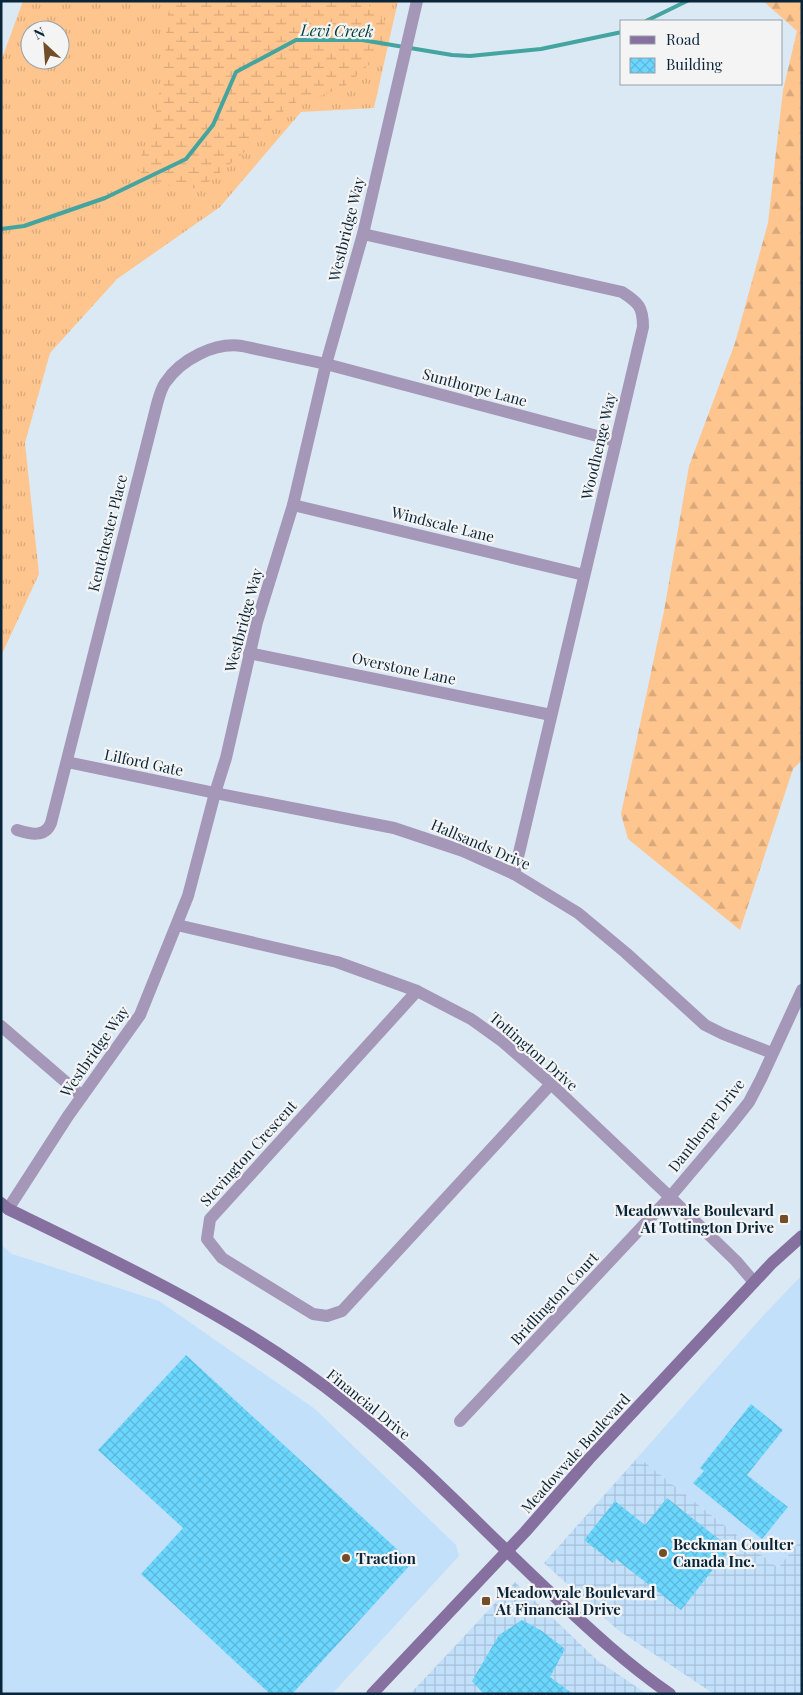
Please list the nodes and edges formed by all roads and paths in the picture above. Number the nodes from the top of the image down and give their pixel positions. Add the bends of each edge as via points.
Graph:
1 (417, 1) edge
2 (363, 234) junction
3 (326, 364) junction
4 (616, 441) junction
5 (293, 504) junction
6 (584, 575) junction
7 (249, 653) junction
8 (551, 715) junction
9 (67, 762) junction
10 (215, 794) junction
11 (17, 830) dead end
12 (514, 874) junction
13 (178, 925) junction
14 (417, 990) junction
15 (802, 990) edge
16 (1, 1026) edge
17 (772, 1053) junction
18 (551, 1084) junction
19 (82, 1096) junction
20 (670, 1197) junction
21 (5, 1206) edge
22 (802, 1236) edge
23 (754, 1282) junction
24 (460, 1421) dead end
25 (506, 1552) junction
26 (372, 1694) edge
27 (670, 1694) edge

1 - 2 street, Westbridge Way
2 - 3 street, Westbridge Way
2 - 4 street, Woodhenge Way via 622,292 637,302 641,308 643,328
3 - 4 street, Sunthorpe Lane
3 - 5 street, Westbridge Way
3 - 9 street, Kentchester Place via 232,344 217,347 183,364 167,380 156,404
4 - 6 street, Woodhenge Way
5 - 6 street, Windscale Lane
5 - 7 street, Westbridge Way
6 - 8 street, Woodhenge Way
7 - 8 street, Overstone Lane
7 - 10 street, Westbridge Way
8 - 12 street, Woodhenge Way
9 - 10 street, Lilford Gate
9 - 11 street, Kentchester Place via 49,829 42,834
10 - 12 street, Hallsands Drive via 394,828 463,851
10 - 13 street, Westbridge Way
12 - 17 street, Hallsands Drive via 584,918 705,1025
13 - 14 street, Tottington Drive via 336,962
13 - 19 street, Westbridge Way via 140,1015
14 - 18 street, Tottington Drive via 480,1025
14 - 18 street, Stevington Crescent via 210,1218 207,1239 222,1258 313,1314 327,1316 342,1311
15 - 17 street, Danthorpe Drive
16 - 19 street
17 - 20 street, Danthorpe Drive via 748,1102
18 - 20 street, Tottington Drive
19 - 21 street, Westbridge Way
20 - 23 street, Tottington Drive
20 - 24 street, Bridlington Court
21 - 25 street, Financial Drive via 147,1276 268,1347 371,1424
22 - 23 street, Meadowvale Boulevard
23 - 25 street, Meadowvale Boulevard
25 - 26 street, Meadowvale Boulevard
25 - 27 street, Financial Drive via 597,1637

